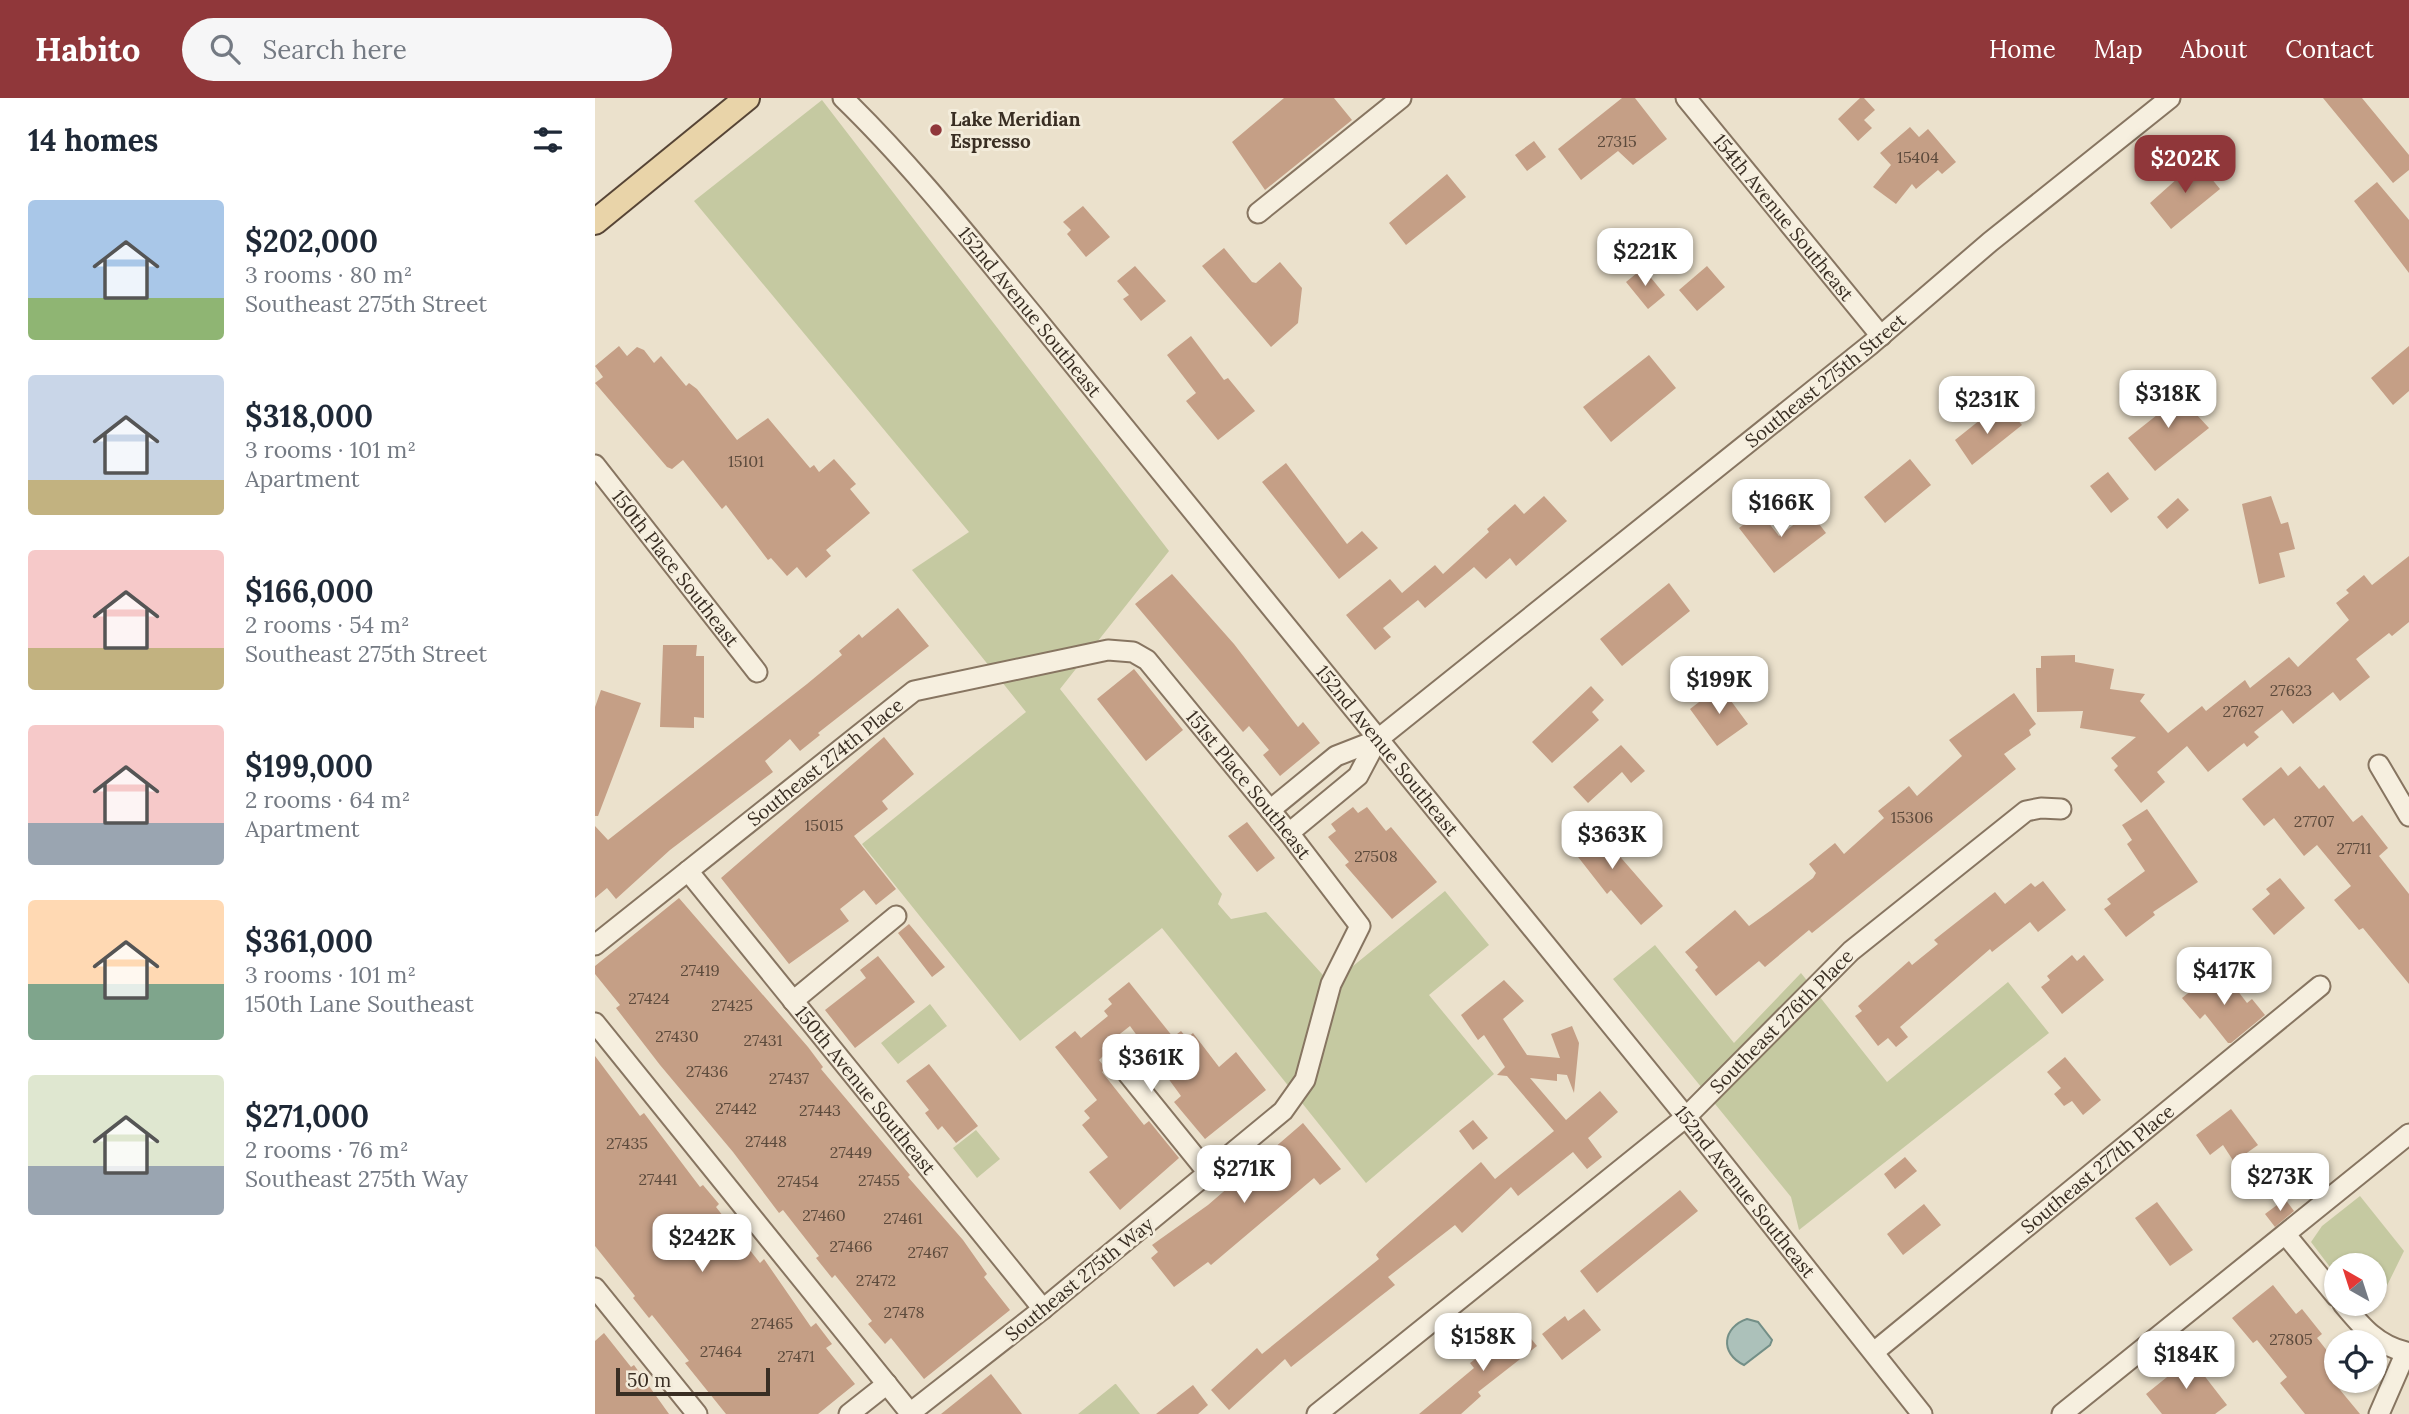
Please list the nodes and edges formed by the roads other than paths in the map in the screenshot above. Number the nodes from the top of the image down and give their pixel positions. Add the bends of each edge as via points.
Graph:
1 (747, 98) edge
2 (843, 98) edge
3 (1401, 98) edge
4 (1686, 98) edge
5 (2170, 98) edge
6 (1258, 213) dead end
7 (595, 222) edge
8 (1881, 336) junction
9 (595, 465) edge
10 (1133, 652) joint
11 (757, 672) dead end
12 (1377, 740) junction
13 (2379, 765) dead end
14 (2061, 809) dead end
15 (1271, 810) junction
16 (2409, 816) edge
17 (1289, 834) junction
18 (688, 871) junction
19 (896, 916) dead end
20 (1360, 926) joint
21 (595, 945) edge
22 (2320, 986) dead end
23 (793, 1001) junction
24 (595, 1023) edge
25 (1128, 1074) dead end
26 (1686, 1117) junction
27 (2409, 1134) edge
28 (1209, 1174) junction
29 (2285, 1235) junction
30 (2324, 1282) edge
31 (595, 1288) edge
32 (1043, 1309) junction
33 (2353, 1316) edge
34 (1874, 1352) junction
35 (887, 1384) junction
36 (911, 1413) edge
37 (697, 1414) edge
38 (849, 1414) edge
39 (1317, 1414) edge
40 (1921, 1414) edge
41 (2063, 1414) edge
42 (2379, 1414) edge

1 - 7 main road
2 - 12 street, 152nd Avenue Southeast via 982,254
3 - 6 street
4 - 8 street, 154th Avenue Southeast
5 - 8 street, Southeast 275th Street
8 - 12 street, Southeast 275th Street
9 - 11 street, 150th Place Southeast
10 - 15 street, 151st Place Southeast via 1147,660
10 - 18 street, Southeast 274th Place via 1108,650 914,691
12 - 15 street, Southeast 275th Street via 1336,757
12 - 17 street, Southeast 275th Street via 1358,776
12 - 26 street, 152nd Avenue Southeast
13 - 16 street
14 - 26 street, Southeast 276th Place via 2026,811 1851,951
15 - 17 street, 151st Place Southeast
17 - 20 street, 151st Place Southeast
18 - 21 street, Southeast 274th Place
18 - 23 street, 150th Avenue Southeast
19 - 23 street
20 - 28 street, Southeast 275th Way via 1331,984 1305,1080 1283,1111
22 - 34 street, Southeast 277th Place
23 - 32 street, 150th Avenue Southeast
24 - 35 street
25 - 28 street
26 - 34 street, 152nd Avenue Southeast
26 - 39 street, Southeast 276th Place
27 - 29 street
28 - 32 street, Southeast 275th Way
29 - 30 street
29 - 41 street
31 - 37 street
32 - 36 street, Southeast 275th Way
33 - 42 street via 2386,1347 2406,1352
34 - 40 street, 152nd Avenue Southeast
35 - 36 street
35 - 38 street

